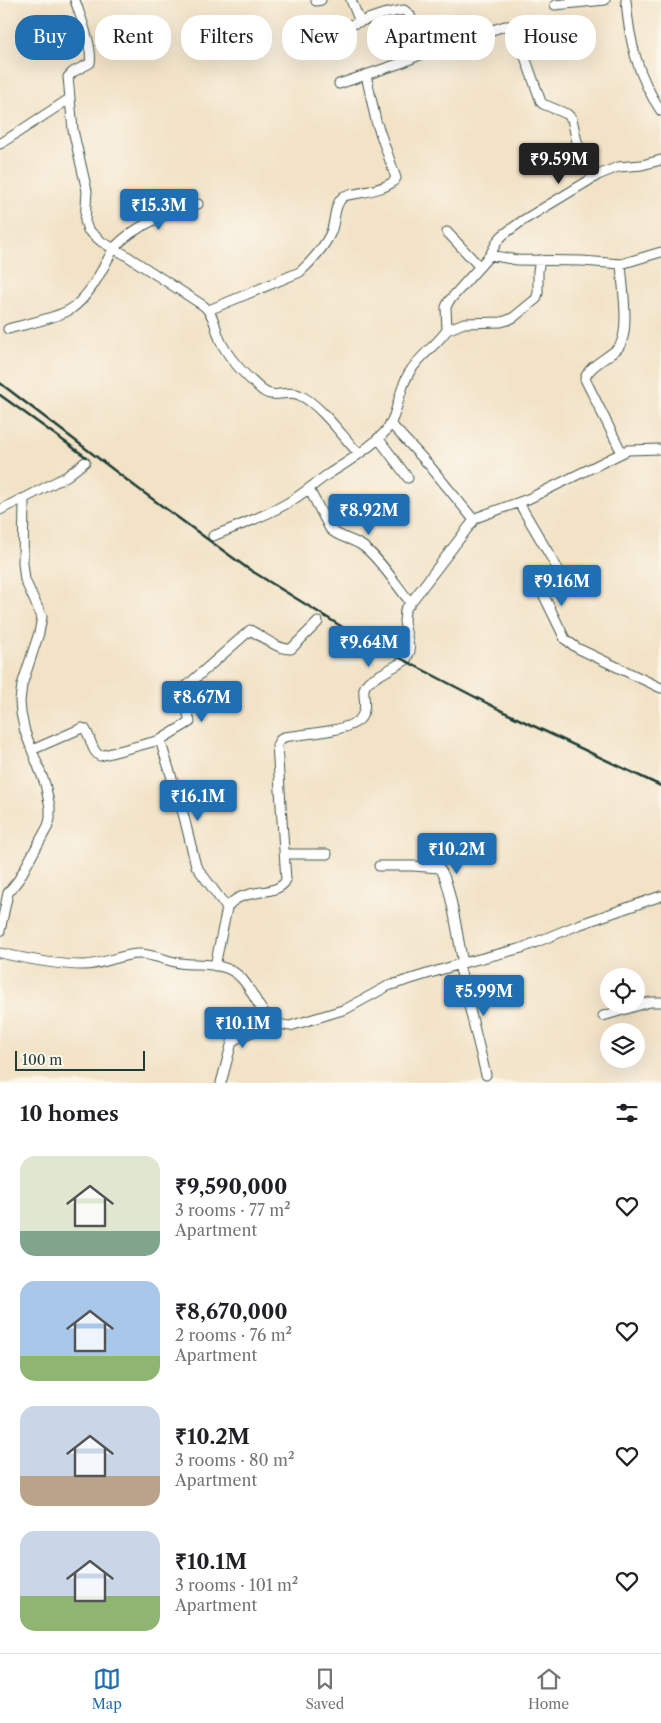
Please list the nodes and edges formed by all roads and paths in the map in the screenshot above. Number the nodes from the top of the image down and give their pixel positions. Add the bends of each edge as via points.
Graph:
1 (75, 0) edge
2 (351, 0) edge
3 (604, 0) edge
4 (626, 0) edge
5 (555, 5) dead end
6 (382, 15) edge
7 (409, 15) edge
8 (367, 20) edge
9 (360, 22) junction
10 (357, 23) edge
11 (495, 29) edge
12 (408, 60) edge
13 (366, 75) junction
14 (339, 84) dead end
15 (69, 99) junction
16 (661, 111) edge
17 (0, 144) edge
18 (661, 160) edge
19 (594, 178) junction
20 (198, 204) dead end
21 (447, 232) dead end
22 (114, 248) junction
23 (661, 252) edge
24 (490, 255) junction
25 (540, 260) junction
26 (621, 264) junction
27 (479, 266) junction
28 (208, 310) junction
29 (8, 329) dead end
30 (447, 330) junction
31 (390, 423) junction
32 (378, 438) junction
33 (661, 449) edge
34 (622, 453) junction
35 (359, 454) junction
36 (85, 462) dead end
37 (408, 478) dead end
38 (309, 489) junction
39 (23, 500) junction
40 (519, 503) junction
41 (0, 510) edge
42 (474, 520) junction
43 (214, 536) dead end
44 (410, 602) junction
45 (318, 622) dead end
46 (661, 688) edge
47 (160, 740) junction
48 (32, 750) junction
49 (284, 854) junction
50 (327, 854) dead end
51 (379, 866) dead end
52 (661, 896) edge
53 (227, 908) junction
54 (0, 931) edge
55 (0, 953) edge
56 (461, 964) junction
57 (215, 966) junction
58 (661, 1002) edge
59 (604, 1016) dead end
60 (274, 1022) junction
61 (486, 1075) dead end
62 (221, 1083) edge

1 - 15 street via 91,59 90,63 68,77
2 - 9 street
3 - 5 street
4 - 16 street via 640,76
6 - 7 street via 404,10
8 - 9 street
9 - 10 street
11 - 19 street via 512,26 515,29 541,102 572,119 577,142
12 - 13 street
13 - 14 street
13 - 28 street via 376,121 396,178 394,182 339,200 332,231 300,272
15 - 17 street
15 - 22 street via 87,190 86,226 92,234
18 - 19 street via 618,167
19 - 24 street via 503,235
20 - 22 street via 145,224
21 - 27 street
22 - 28 street
22 - 29 street via 88,292 72,308
23 - 26 street
24 - 25 street
24 - 27 street
25 - 26 street
25 - 30 street via 536,299 514,317 501,322 464,323
26 - 34 street via 625,324 622,342 587,373 585,379
27 - 30 street via 449,301 446,307
28 - 35 street via 223,347 262,391 268,395 294,393 305,398
30 - 31 street via 409,372
31 - 32 street
31 - 42 street
32 - 35 street
32 - 37 street
33 - 34 street
34 - 40 street
35 - 38 street
36 - 39 street via 67,476
38 - 43 street via 287,504
38 - 44 street via 330,529 370,552
39 - 41 street
39 - 48 street via 25,580 42,617 20,701 22,720
40 - 42 street
40 - 46 street via 559,571 558,581 547,588 544,596 565,639 577,648
42 - 44 street
44 - 49 street via 404,622 410,651 406,660 364,685 365,708 358,722 346,727 284,737 277,745
45 - 47 street via 288,650 250,630 182,690 190,722
47 - 48 street via 100,756 95,752 88,732 82,728
47 - 53 street via 196,866
48 - 54 street via 50,807 50,819 19,879 8,893
49 - 50 street
49 - 53 street via 284,885 247,894
51 - 56 street via 442,870 448,884
52 - 56 street via 522,948
53 - 57 street
55 - 57 street via 83,965 148,954 179,963
56 - 60 street via 388,986 346,1009 314,1020 290,1026
56 - 61 street
57 - 60 street via 236,972
58 - 59 street via 650,1002
60 - 62 street via 232,1042

